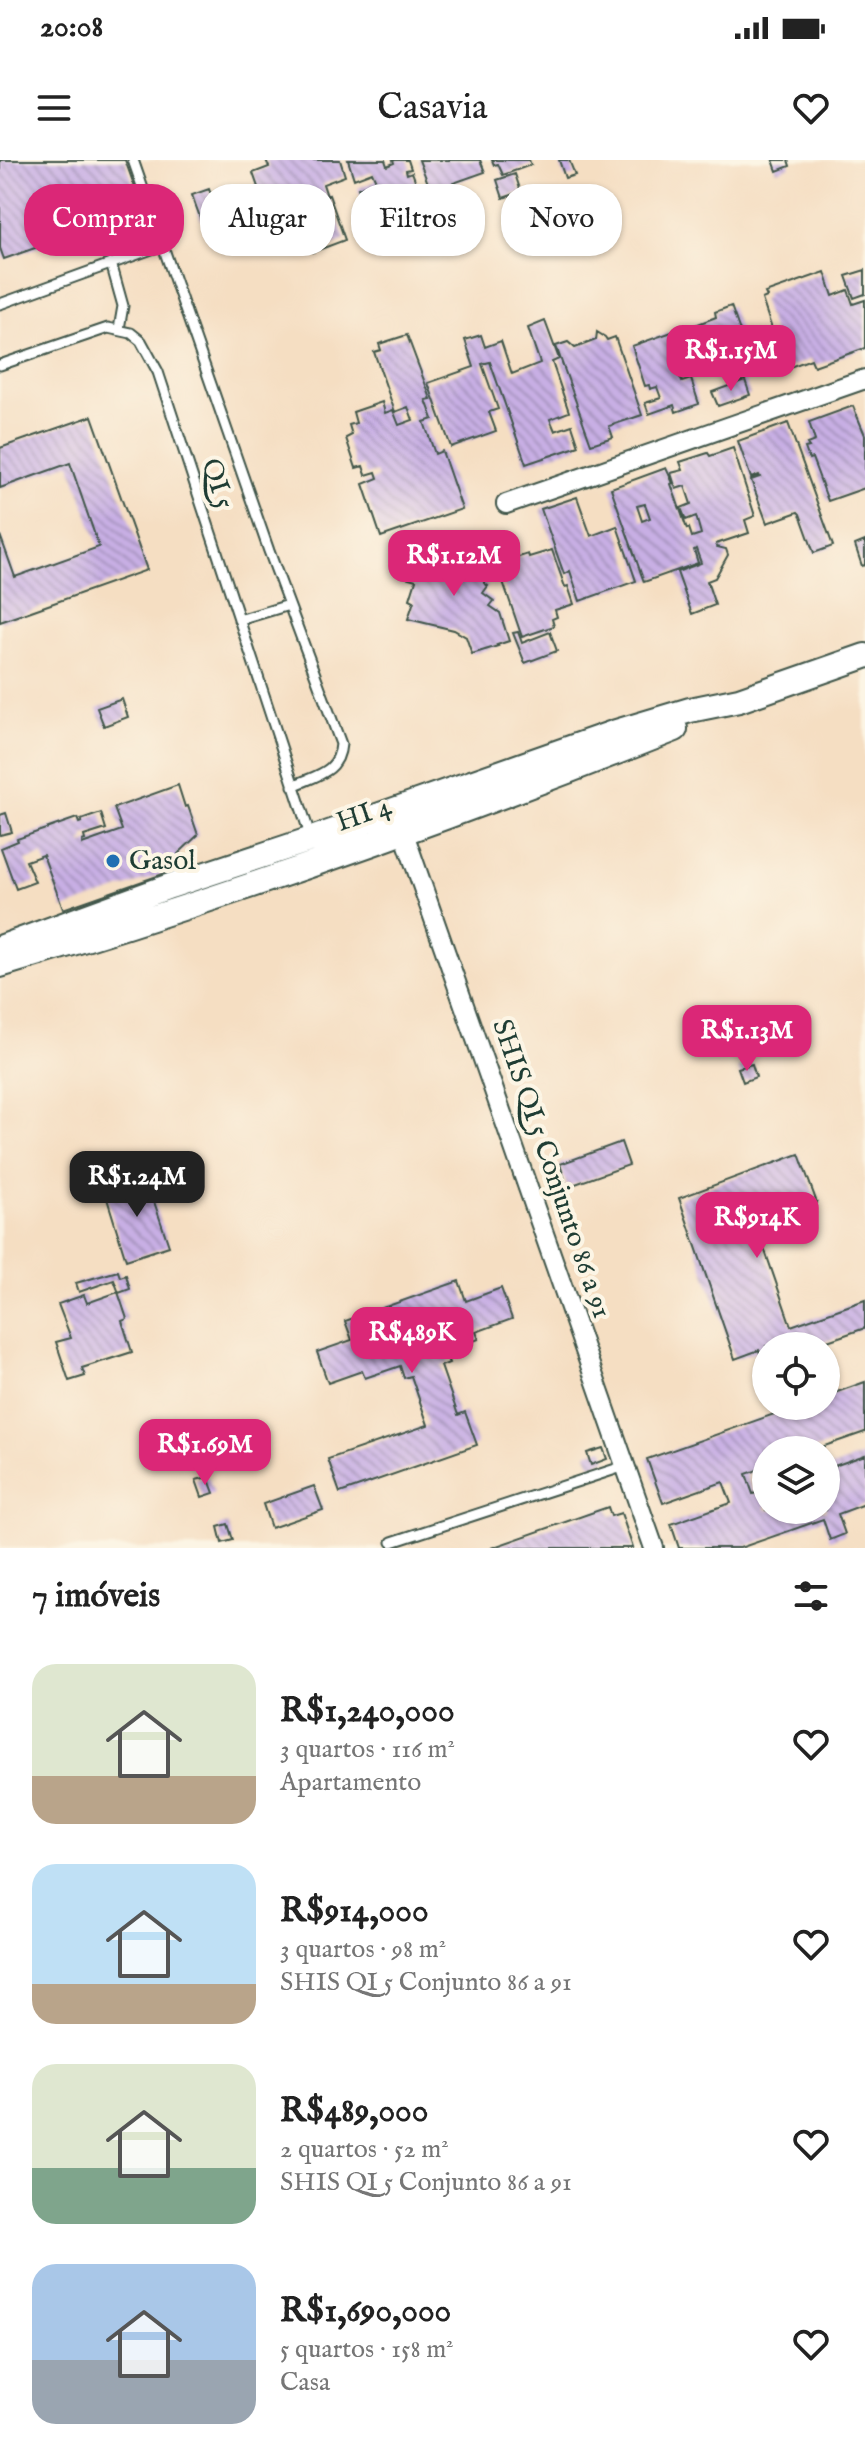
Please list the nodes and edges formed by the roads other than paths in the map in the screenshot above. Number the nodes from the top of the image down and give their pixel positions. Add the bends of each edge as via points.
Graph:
1 (133, 160) edge
2 (141, 184) edge
3 (131, 256) edge
4 (167, 256) edge
5 (111, 263) junction
6 (0, 304) edge
7 (119, 329) junction
8 (0, 365) edge
9 (865, 379) edge
10 (506, 504) dead end
11 (289, 605) junction
12 (239, 620) junction
13 (865, 656) edge
14 (739, 700) junction
15 (293, 786) junction
16 (396, 809) junction
17 (404, 833) junction
18 (315, 850) junction
19 (0, 948) edge
20 (0, 965) edge
21 (625, 1466) junction
22 (392, 1542) dead end
23 (654, 1548) edge

1 - 2 lane, QI 5
3 - 5 lane
4 - 11 lane, QI 5
5 - 6 lane
5 - 7 lane via 123,306
7 - 8 lane via 108,328
7 - 12 lane, QI 5 via 141,341 158,372
9 - 10 street
11 - 12 lane
11 - 15 lane, QI 5 via 341,744 334,766
12 - 15 lane, QI 5
13 - 14 street, HI 4
14 - 16 street, HI 4 via 613,733
14 - 17 street, HI 4
15 - 18 lane, QI 5
16 - 17 street, SHIS QI 5 Conjunto 86 a 91
16 - 18 street, HI 4
17 - 18 street, HI 4
17 - 21 street, SHIS QI 5 Conjunto 86 a 91
18 - 19 street, HI 4 via 156,891
18 - 20 street, HI 4
21 - 22 lane
21 - 23 street, SHIS QI 5 Conjunto 86 a 91

